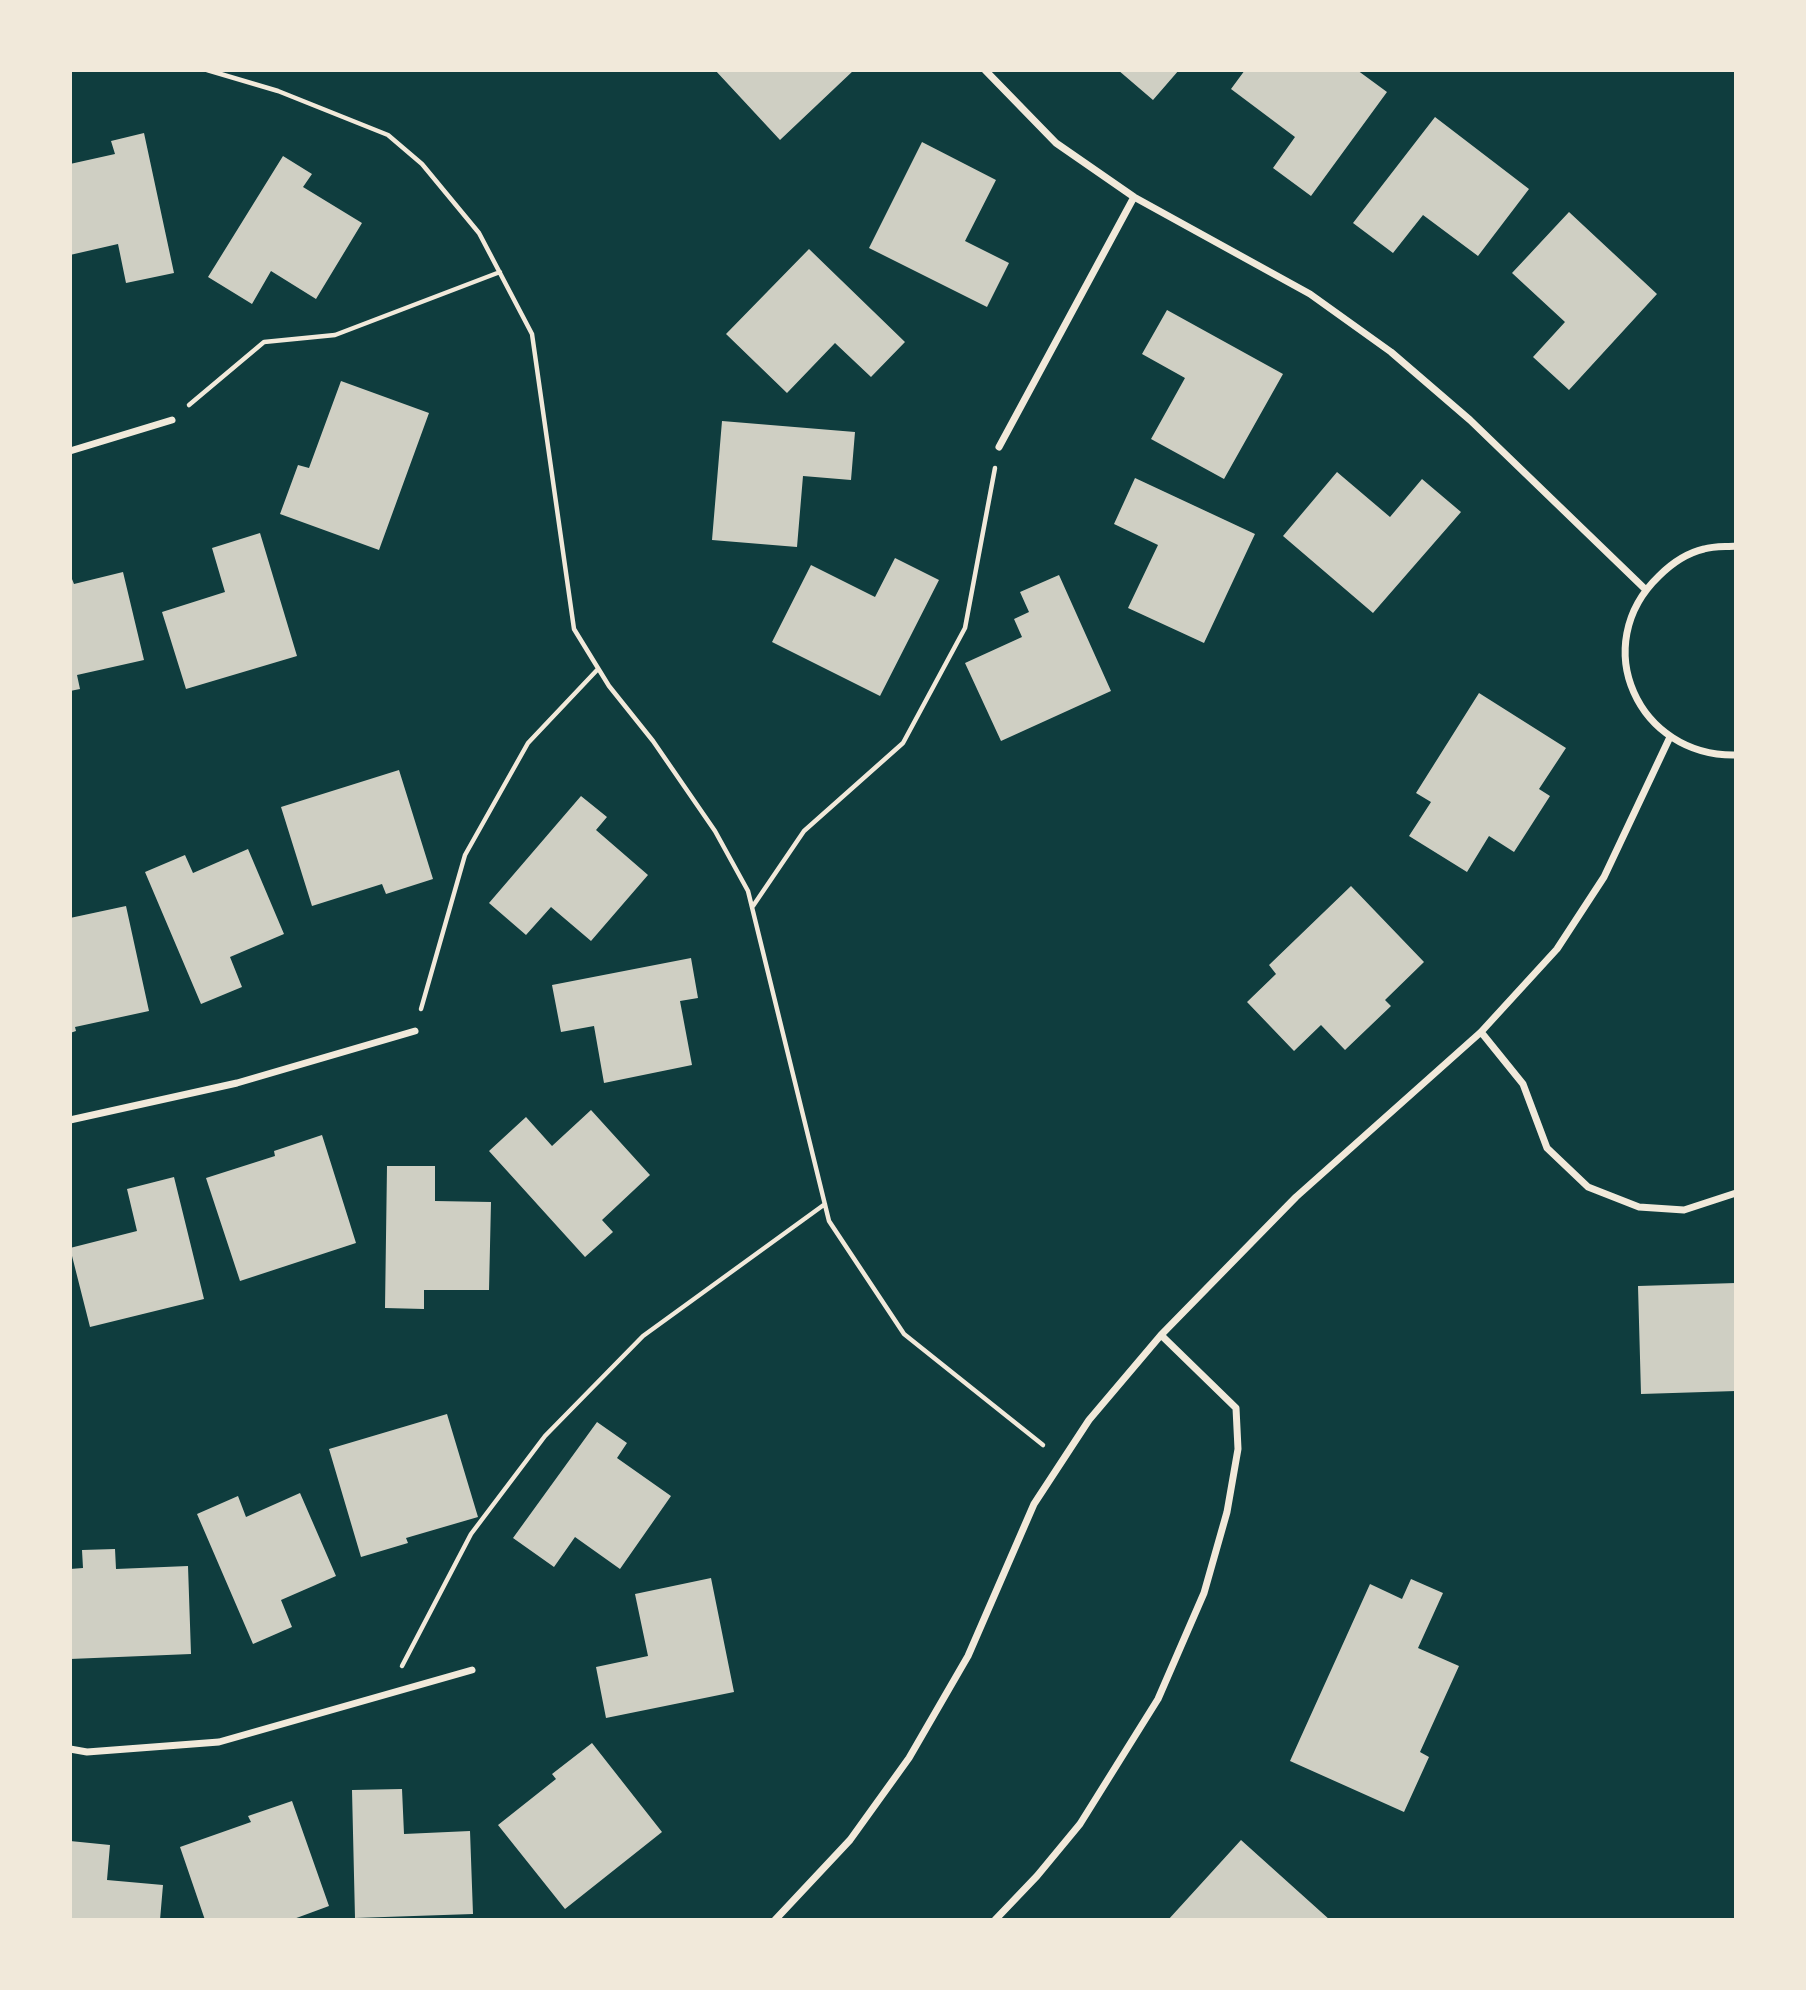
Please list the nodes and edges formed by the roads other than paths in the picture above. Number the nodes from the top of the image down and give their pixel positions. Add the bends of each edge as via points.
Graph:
1 (985, 70) edge
2 (1134, 197) junction
3 (172, 420) road end
4 (999, 447) road end
5 (70, 451) edge
6 (1736, 546) edge
7 (1645, 589) junction
8 (1670, 737) junction
9 (1736, 755) edge
10 (415, 1031) road end
11 (1481, 1032) junction
12 (70, 1120) edge
13 (1736, 1193) edge
14 (1161, 1335) junction
15 (472, 1670) dead end
16 (70, 1749) edge
17 (775, 1920) edge
18 (995, 1920) edge

1 - 2 street via 1056,143
2 - 4 street
2 - 7 street via 1310,294 1391,352
3 - 5 street
6 - 7 street via 1705,548 1671,564
7 - 8 street via 1630,619 1624,653 1630,685 1646,715
8 - 9 street via 1701,752
8 - 11 street via 1604,877 1557,948
10 - 12 street via 237,1083
11 - 13 street via 1523,1084 1547,1148 1588,1187 1639,1207 1684,1210
11 - 14 street via 1296,1197
14 - 17 street via 1089,1420 1034,1504 968,1656 908,1758 850,1840
14 - 18 street via 1236,1408 1238,1449 1227,1512 1204,1593 1158,1699 1080,1824
15 - 16 street via 219,1742 88,1752

